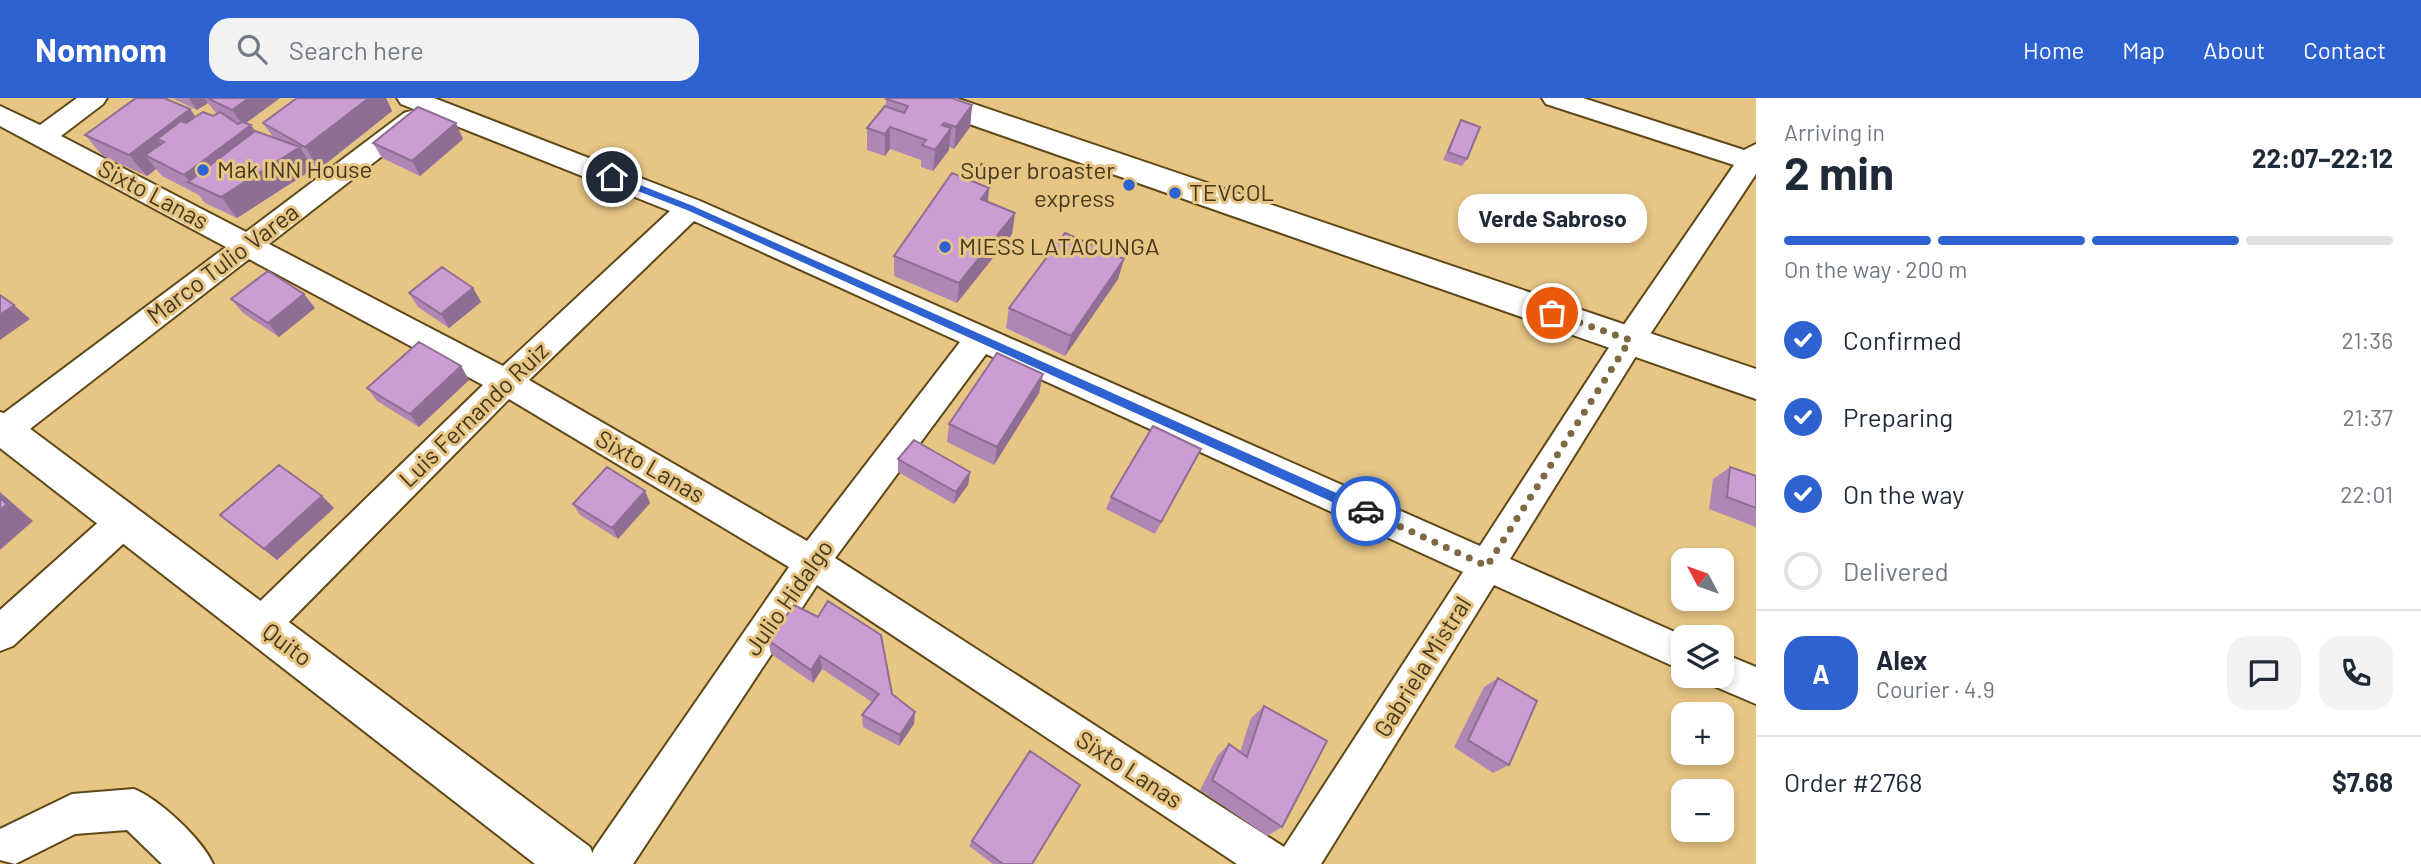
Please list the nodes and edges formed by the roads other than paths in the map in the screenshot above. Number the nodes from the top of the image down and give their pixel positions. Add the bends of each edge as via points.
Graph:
1 (94, 98) edge
2 (925, 98) edge
3 (1008, 98) edge
4 (1555, 98) edge
5 (426, 101) edge
6 (0, 115) edge
7 (43, 136) junction
8 (1753, 157) edge
9 (690, 208) junction
10 (247, 245) junction
11 (1638, 329) junction
12 (980, 339) junction
13 (1756, 356) edge
14 (506, 382) junction
15 (1756, 384) edge
16 (3, 428) edge
17 (124, 521) junction
18 (812, 562) junction
19 (1487, 566) junction
20 (261, 625) junction
21 (0, 634) edge
22 (1671, 648) edge
23 (1734, 676) edge
24 (1756, 686) edge
25 (12, 845) dead end
26 (192, 864) edge
27 (573, 864) edge
28 (609, 864) edge
29 (1273, 864) edge
30 (1297, 864) edge

1 - 7 street
2 - 11 main road
3 - 11 main road
4 - 8 street
5 - 9 street
5 - 10 street, Marco Tulio Varea
6 - 7 street, Sixto Lanas
7 - 10 street, Sixto Lanas
8 - 11 street, Gabriela Mistral
9 - 12 street
9 - 14 street, Luis Fernando Ruiz
10 - 14 street, Sixto Lanas
10 - 16 street, Marco Tulio Varea
11 - 13 main road
11 - 15 main road
11 - 19 street, Gabriela Mistral
12 - 18 street, Julio Hidalgo
12 - 19 street
14 - 18 street, Sixto Lanas
14 - 20 street, Luis Fernando Ruiz
16 - 17 main road, Quito
17 - 20 main road, Quito
17 - 21 street
18 - 28 street, Julio Hidalgo
18 - 29 street, Sixto Lanas
19 - 22 street
19 - 30 street, Gabriela Mistral
20 - 27 main road, Quito
23 - 24 street
25 - 26 street via 72,814 134,809

